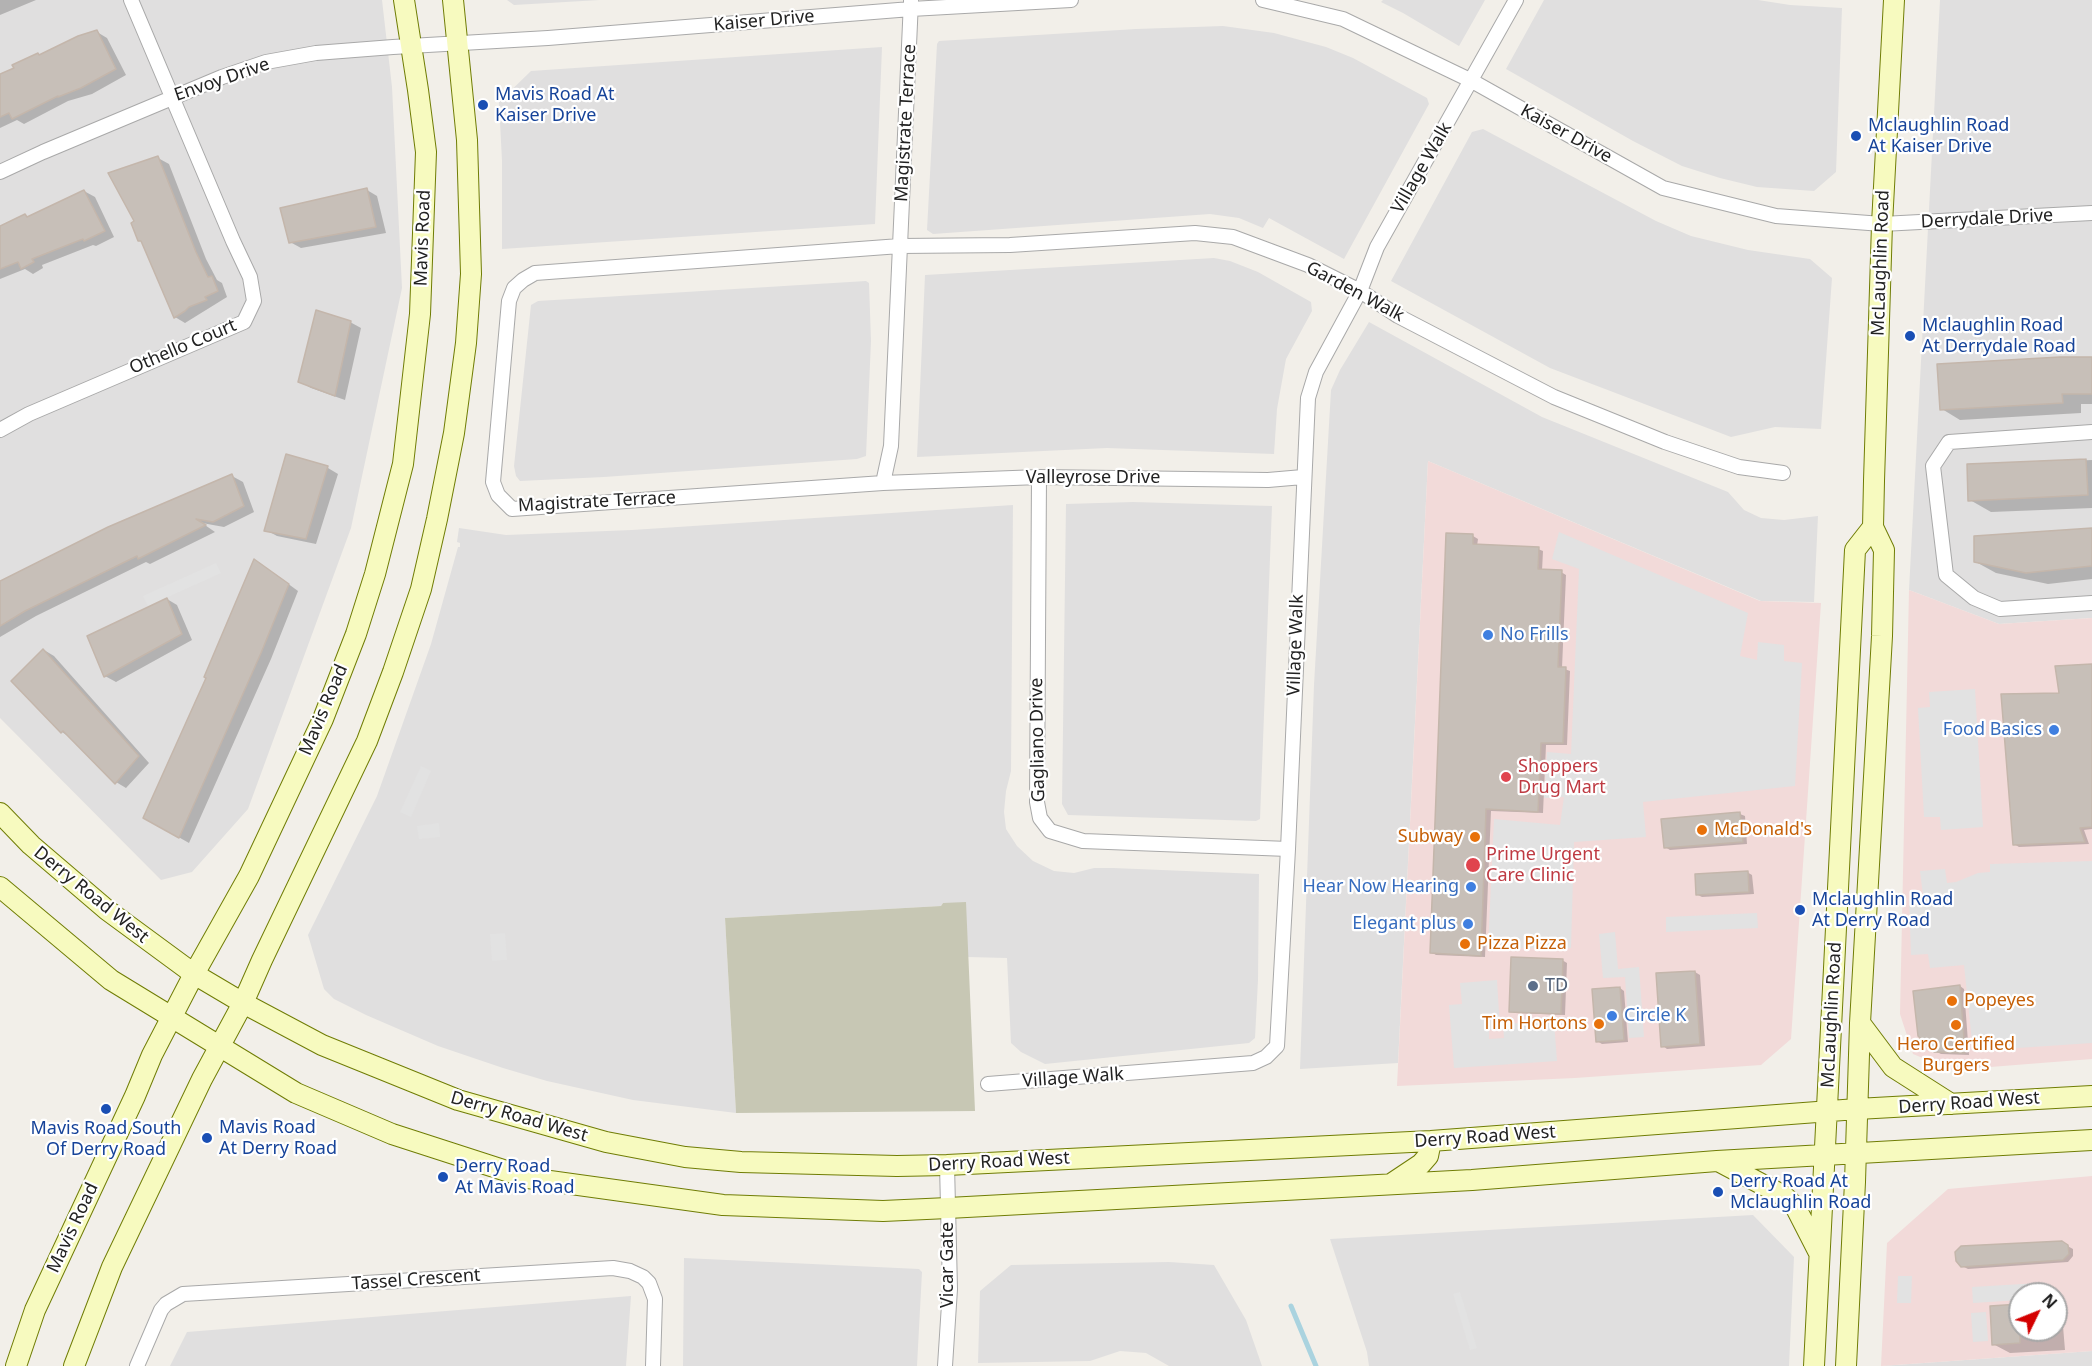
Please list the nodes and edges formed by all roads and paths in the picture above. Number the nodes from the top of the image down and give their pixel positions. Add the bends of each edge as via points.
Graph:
1 (131, 0) edge
2 (404, 0) edge
3 (453, 0) edge
4 (1071, 0) edge
5 (1263, 0) edge
6 (1516, 0) edge
7 (1894, 0) edge
8 (911, 4) edge
9 (457, 44) junction
10 (412, 46) junction
11 (1472, 81) junction
12 (171, 97) junction
13 (0, 172) edge
14 (2092, 213) edge
15 (1882, 224) junction
16 (900, 246) junction
17 (1360, 291) junction
18 (0, 430) edge
19 (2092, 432) edge
20 (1783, 473) dead end
21 (1039, 477) junction
22 (1303, 477) junction
23 (883, 483) junction
24 (1873, 527) junction
25 (2092, 603) edge
26 (0, 813) edge
27 (1288, 849) junction
28 (0, 887) edge
29 (194, 974) junction
30 (243, 1003) junction
31 (171, 1018) junction
32 (1860, 1023) junction
33 (220, 1047) junction
34 (988, 1083) dead end
35 (2092, 1096) edge
36 (1951, 1104) junction
37 (1857, 1109) junction
38 (1827, 1112) junction
39 (2092, 1140) edge
40 (1431, 1141) junction
41 (1856, 1154) junction
42 (1825, 1155) junction
43 (1718, 1161) junction
44 (947, 1165) junction
45 (1391, 1184) junction
46 (948, 1208) junction
47 (1820, 1254) junction
48 (16, 1366) edge
49 (74, 1366) edge
50 (137, 1366) edge
51 (653, 1366) edge
52 (945, 1366) edge
53 (1814, 1366) edge
54 (1846, 1366) edge

1 - 12 street, Othello Court
2 - 10 main road, Mavis Road
3 - 9 main road
4 - 8 street, Kaiser Drive
5 - 11 street, Kaiser Drive via 1342,19
6 - 11 street, Village Walk
7 - 15 main road, McLaughlin Road
8 - 9 street, Kaiser Drive
8 - 16 street, Magistrate Terrace
9 - 10 street, Envoy Drive
9 - 30 main road via 467,140 471,274 454,433 437,519 421,589 367,741
10 - 12 street, Envoy Drive via 316,53 266,62
10 - 29 main road, Mavis Road via 426,152 420,314 403,465 375,574 323,719 249,876
11 - 15 street, Kaiser Drive via 1663,188 1776,216
11 - 17 street, Village Walk via 1377,248
12 - 13 street, Envoy Drive
12 - 18 street, Othello Court via 250,276 254,302 250,313 244,322
14 - 15 street, Derrydale Drive
15 - 24 main road, McLaughlin Road
16 - 17 street, Garden Walk via 1010,245 1195,233 1233,237
16 - 23 street, Magistrate Terrace via 891,446
16 - 23 street, Magistrate Terrace via 535,273 514,288 509,301 493,482 498,495 513,509
17 - 20 street, Garden Walk via 1398,316 1554,397 1738,467
17 - 22 street, Village Walk via 1316,372 1308,398
19 - 25 street via 1948,442 1933,466 1946,574 1974,598 2000,609
21 - 22 street, Valleyrose Drive
21 - 23 street, Valleyrose Drive
21 - 27 street, Gagliano Drive via 1040,818 1050,831 1083,841
22 - 27 street, Village Walk
24 - 32 main road, McLaughlin Road via 1884,550 1882,636
24 - 38 main road, McLaughlin Road via 1855,550
26 - 29 main road, Derry Road West via 31,846 99,903
27 - 34 street, Village Walk via 1277,1046 1266,1057 1253,1063
28 - 31 main road via 102,973
29 - 30 main road, Derry Road West
29 - 31 main road, Mavis Road
30 - 33 main road
30 - 44 main road, Derry Road West via 322,1046 458,1100 606,1142 685,1157 741,1162
31 - 33 main road
31 - 48 main road, Mavis Road via 35,1310
32 - 36 main road via 1893,1067
32 - 37 main road, McLaughlin Road
33 - 46 main road via 296,1093 445,1153 528,1178 723,1205 883,1211
33 - 49 main road via 112,1267
35 - 36 main road, Derry Road West
36 - 37 main road, Derry Road West
37 - 38 main road, Derry Road West
37 - 41 main road, McLaughlin Road
38 - 40 main road, Derry Road West
38 - 42 main road, McLaughlin Road
39 - 41 main road
40 - 44 main road, Derry Road West
40 - 45 main road via 1428,1156
41 - 42 main road
41 - 54 main road, McLaughlin Road
42 - 43 main road
42 - 47 main road, McLaughlin Road
43 - 45 main road
43 - 47 main road via 1785,1196 1796,1208
44 - 46 street, Vicar Gate
45 - 46 main road
46 - 52 street, Vicar Gate via 950,1289
47 - 53 main road, McLaughlin Road
50 - 51 street, Tassel Crescent via 161,1310 183,1294 613,1268 630,1271 649,1283 655,1299

